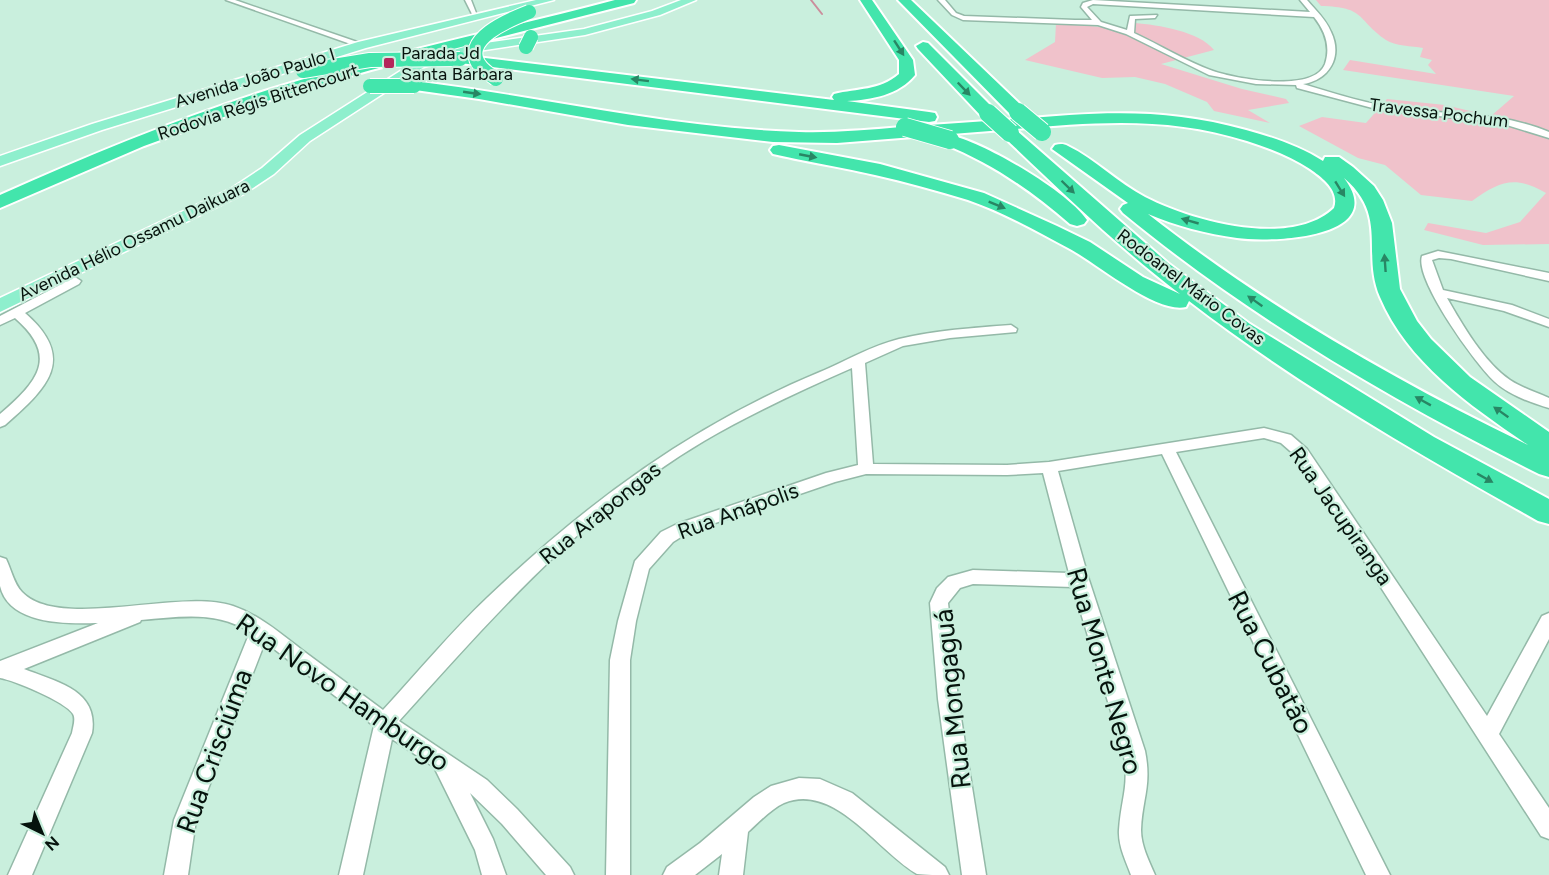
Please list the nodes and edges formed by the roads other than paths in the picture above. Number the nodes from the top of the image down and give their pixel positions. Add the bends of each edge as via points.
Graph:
1 (229, 0) edge
2 (468, 0) edge
3 (615, 0) edge
4 (691, 0) edge
5 (866, 0) edge
6 (904, 0) edge
7 (915, 0) edge
8 (941, 0) edge
9 (1303, 0) edge
10 (635, 1) edge
11 (555, 2) edge
12 (1318, 15) junction
13 (476, 17) junction
14 (1161, 17) dead end
15 (460, 21) junction
16 (1099, 23) junction
17 (1130, 35) junction
18 (914, 36) dead end
19 (362, 45) junction
20 (381, 58) junction
21 (975, 70) junction
22 (577, 73) junction
23 (1294, 84) junction
24 (698, 87) junction
25 (610, 111) junction
26 (701, 113) dead end
27 (801, 117) dead end
28 (1014, 122) junction
29 (904, 130) junction
30 (1549, 135) edge
31 (1062, 149) junction
32 (0, 161) edge
33 (0, 188) edge
34 (0, 194) edge
35 (0, 203) edge
36 (1549, 278) edge
37 (75, 282) dead end
38 (1440, 293) junction
39 (1179, 302) junction
40 (0, 306) edge
41 (16, 313) junction
42 (0, 321) edge
43 (1549, 323) edge
44 (1011, 329) dead end
45 (858, 359) junction
46 (1549, 403) edge
47 (0, 422) edge
48 (1425, 444) junction
49 (1549, 445) edge
50 (1166, 447) junction
51 (1049, 467) junction
52 (1549, 467) edge
53 (866, 469) junction
54 (1549, 513) edge
55 (0, 564) edge
56 (1080, 580) junction
57 (150, 611) junction
58 (1549, 621) edge
59 (260, 630) junction
60 (1, 670) edge
61 (385, 722) junction
62 (1487, 736) junction
63 (443, 763) junction
64 (737, 827) junction
65 (1549, 828) edge
66 (20, 875) edge
67 (176, 875) edge
68 (351, 875) edge
69 (494, 875) edge
70 (562, 875) edge
71 (618, 875) edge
72 (675, 875) edge
73 (730, 875) edge
74 (937, 875) edge
75 (974, 875) edge
76 (1143, 875) edge
77 (1378, 875) edge

1 - 19 street
2 - 13 street
3 - 20 highway, Rodovia Régis Bittencourt
4 - 40 main road, Avenida Hélio Ossamu Daikuara via 585,32 471,49 420,64 305,138 238,191
5 -> 24 highway via 906,60 907,75 890,87 864,95 823,98
6 - 21 highway, Rodoanel Mário Covas
7 - 21 highway
8 - 16 street via 963,18
9 - 12 street
10 - 22 highway via 549,29 529,42 527,52 532,58
10 - 35 highway, Rodovia Régis Bittencourt via 278,92 111,152
11 - 13 main road, Avenida João Paulo I
11 - 25 highway, bridge via 496,27 479,42 477,63 496,79
12 - 16 street via 1085,4
12 - 23 street via 1329,31 1330,61 1320,78
13 - 15 main road, Avenida João Paulo I
14 - 17 street via 1133,16
15 - 19 main road, Avenida João Paulo I
15 - 20 highway via 470,30 464,34
16 - 17 street
17 - 23 street via 1210,73
18 -> 28 highway, Rodoanel Mário Covas, bridge via 988,113
19 - 32 main road, Avenida João Paulo I
20 - 34 highway, Rodovia Régis Bittencourt via 283,84 174,121
21 - 28 highway, Rodoanel Mário Covas
24 -> 22 highway
22 - 33 highway, bridge via 428,57 370,60 303,71 174,112
23 - 30 street, Travessa Pochum via 1392,110 1503,120
49 -> 24 highway via 1481,398 1422,343 1392,298 1386,280 1382,222 1371,193 1347,171 1309,149 1241,126 1174,113 1111,110 992,118 929,117
25 - 26 highway
25 - 29 highway via 696,130 759,136 830,138
35 -> 25 highway, bridge via 247,110 299,96 370,86 414,86
25 -> 39 highway via 949,188 1050,230 1135,282
27 - 29 highway via 846,119
28 - 31 highway, Rodoanel Mário Covas, bridge via 1042,132
28 -> 48 highway, Rodoanel Mário Covas via 1118,232 1200,299
29 -> 31 highway via 1104,117 1178,120 1241,133 1290,151 1335,180 1347,202 1339,215 1313,228 1278,233 1226,230 1155,209
29 - 39 highway, bridge via 950,140 997,159
52 -> 31 highway, Rodoanel Mário Covas via 1382,379 1273,314 1176,245
36 - 38 street via 1451,256 1430,255 1425,264
37 - 41 street
38 - 43 street via 1508,308
38 - 46 street via 1478,354 1500,379
39 - 48 highway via 1357,417
41 - 42 street
41 - 47 street via 38,330 45,340 47,354 38,385
44 - 45 street, Rua Arapongas via 921,339
45 - 53 street
45 - 61 street, Rua Arapongas via 744,412 629,485 494,603
48 -> 54 highway, Rodoanel Mário Covas
50 - 51 street, Rua Jacupiranga
50 - 62 street, Rua Jacupiranga via 1264,433 1294,444
50 - 77 street, Rua Cubatão
51 - 53 street, Rua Jacupiranga
51 - 56 street, Rua Monte Negro
53 - 71 street, Rua Anápolis via 683,528 667,537 642,566 620,660
55 - 57 street, Rua Novo Hamburgo via 15,597 43,613 73,616
56 - 75 street, Rua Mongaguá via 973,577 954,582 939,603 948,699
56 - 76 street, Rua Monte Negro via 1134,751 1137,791 1130,831 1132,850
57 - 59 street, Rua Novo Hamburgo via 192,607 219,610 237,615
57 - 60 street
58 - 62 street
59 - 61 street, Rua Novo Hamburgo
59 - 67 street, Rua Crisciúma via 184,820
60 - 66 street via 70,699 81,708 85,718
61 - 63 street, Rua Novo Hamburgo
61 - 68 street
62 - 65 street, Rua Jacupiranga
63 - 69 street via 485,847
63 - 70 street, Rua Novo Hamburgo via 490,797
64 - 72 street
64 - 73 street
64 - 74 street via 779,794 799,789 820,790 844,801

